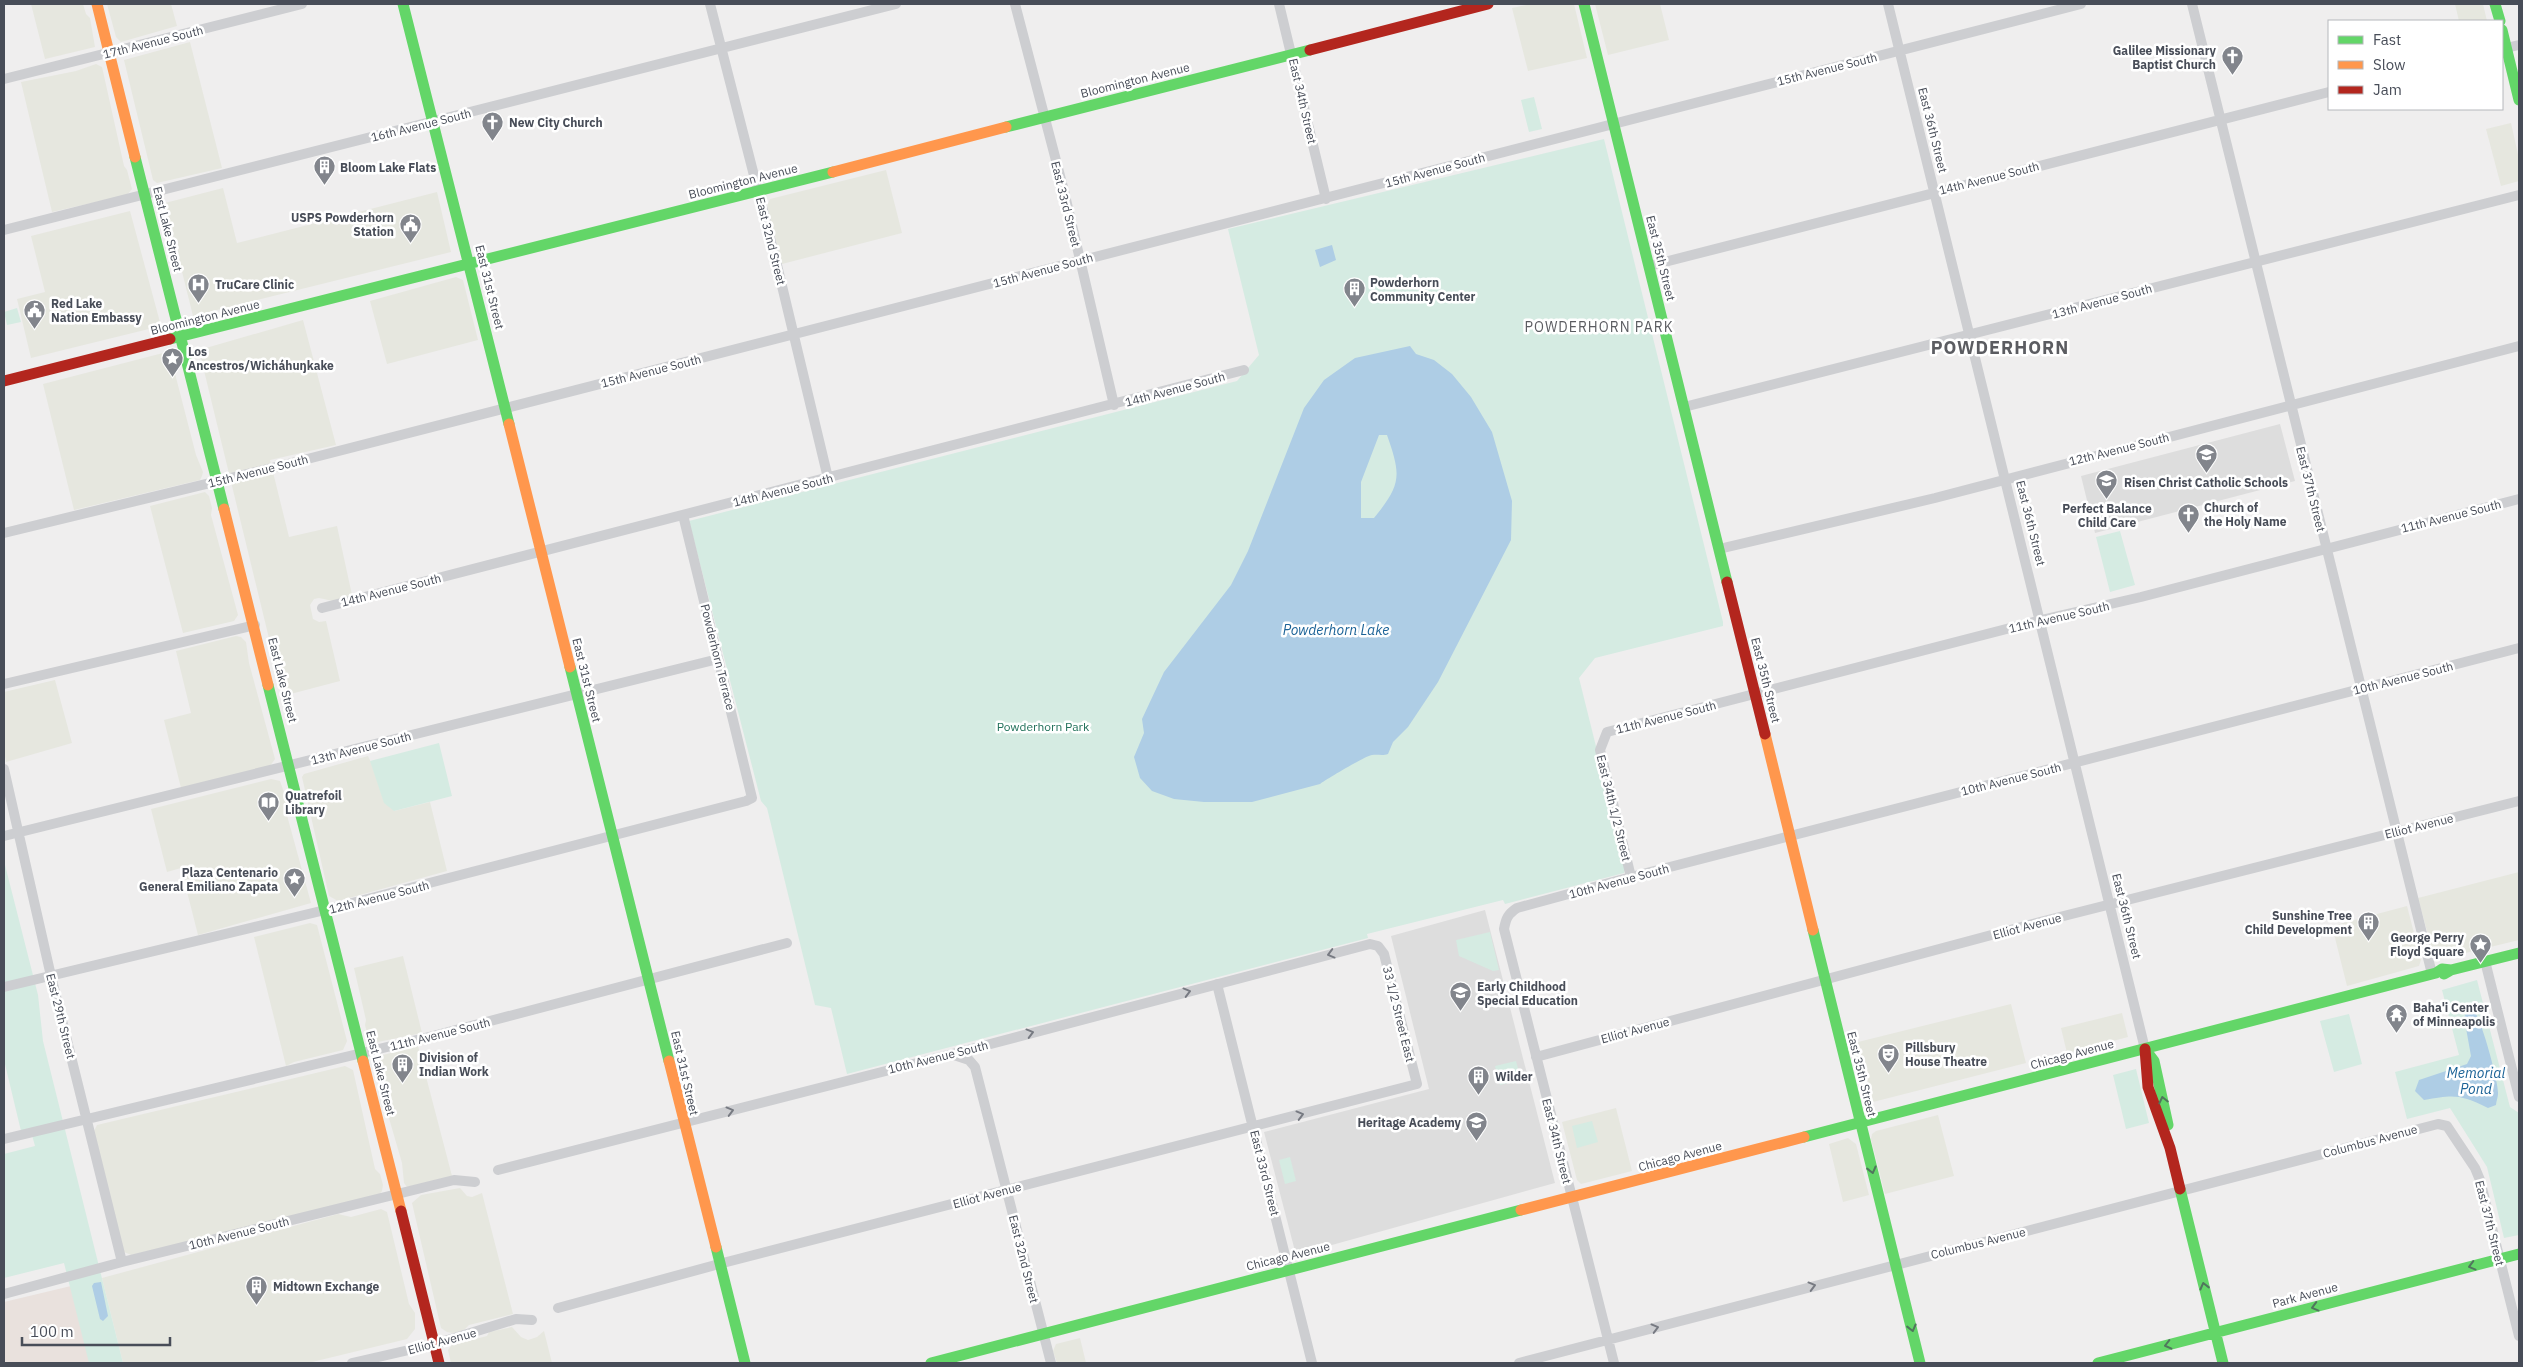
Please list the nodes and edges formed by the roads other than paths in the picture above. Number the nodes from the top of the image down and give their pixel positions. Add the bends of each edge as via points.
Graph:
1 (97, 4) edge
2 (302, 4) edge
3 (403, 4) edge
4 (710, 4) edge
5 (896, 4) edge
6 (1015, 4) edge
7 (1279, 4) edge
8 (1488, 4) edge
9 (1584, 4) edge
10 (1888, 4) edge
11 (2081, 4) edge
12 (2192, 4) edge
13 (2496, 4) edge
14 (2500, 20) edge
15 (2519, 45) edge
16 (721, 48) junction
17 (2504, 48) edge
18 (1899, 50) junction
19 (110, 53) junction
20 (1292, 54) junction
21 (4, 79) edge
22 (2328, 92) edge
23 (2519, 100) edge
24 (1044, 118) junction
25 (2220, 119) junction
26 (433, 122) junction
27 (1613, 124) junction
28 (758, 191) junction
29 (1935, 192) junction
30 (145, 195) junction
31 (2519, 195) edge
32 (1326, 199) junction
33 (4, 230) edge
34 (1080, 260) junction
35 (2255, 262) junction
36 (470, 264) junction
37 (1649, 266) junction
38 (793, 335) junction
39 (1971, 335) junction
40 (181, 337) junction
41 (2519, 346) edge
42 (1244, 370) dead end
43 (4, 381) edge
44 (2290, 404) junction
45 (1114, 405) junction
46 (1684, 407) junction
47 (506, 408) junction
48 (828, 478) junction
49 (2005, 478) junction
50 (218, 481) junction
51 (2519, 499) edge
52 (683, 515) junction
53 (4, 533) edge
54 (2326, 548) junction
55 (1719, 549) junction
56 (540, 552) junction
57 (322, 608) dead end
58 (2041, 620) junction
59 (255, 625) junction
60 (2519, 648) edge
61 (718, 659) junction
62 (4, 684) edge
63 (2361, 689) junction
64 (576, 694) junction
65 (1755, 694) junction
66 (1602, 739) joint
67 (2075, 763) junction
68 (290, 766) junction
69 (4, 769) edge
70 (752, 798) joint
71 (2519, 801) edge
72 (19, 832) junction
73 (2396, 832) junction
74 (4, 835) edge
75 (612, 836) junction
76 (1789, 836) junction
77 (1631, 877) junction
78 (2110, 905) junction
79 (326, 910) junction
80 (1506, 917) joint
81 (787, 944) dead end
82 (1378, 946) joint
83 (2519, 952) edge
84 (2485, 961) junction
85 (2441, 972) junction
86 (51, 976) junction
87 (648, 980) junction
88 (1824, 980) junction
89 (1217, 984) junction
90 (4, 987) edge
91 (983, 1046) junction
92 (2145, 1049) junction
93 (362, 1054) junction
94 (949, 1054) junction
95 (1536, 1057) junction
96 (975, 1067) junction
97 (1417, 1084) joint
98 (2519, 1097) edge
99 (88, 1118) junction
100 (683, 1123) junction
101 (1860, 1123) junction
102 (2438, 1124) joint
103 (1253, 1127) junction
104 (4, 1139) edge
105 (498, 1170) dead end
106 (475, 1182) dead end
107 (1007, 1190) junction
108 (2181, 1191) junction
109 (397, 1194) junction
110 (1572, 1198) junction
111 (2519, 1254) edge
112 (2500, 1259) junction
113 (119, 1263) junction
114 (719, 1264) junction
115 (1896, 1264) junction
116 (1289, 1270) junction
117 (4, 1294) edge
118 (558, 1308) dead end
119 (532, 1320) dead end
120 (2215, 1333) junction
121 (1044, 1335) junction
122 (2519, 1336) edge
123 (1608, 1340) junction
124 (435, 1344) junction
125 (352, 1363) edge
126 (439, 1363) edge
127 (745, 1363) edge
128 (932, 1363) edge
129 (1051, 1363) edge
130 (1312, 1363) edge
131 (1519, 1363) edge
132 (1614, 1363) edge
133 (1920, 1363) edge
134 (2098, 1363) edge
135 (2223, 1363) edge

1 - 19 street, East Lake Street
2 - 19 street, 17th Avenue South
3 - 26 street, East 31st Street
4 - 16 street, East 32nd Street
5 - 16 street, 16th Avenue South
6 - 24 street, East 33rd Street
7 - 20 street, East 34th Street
8 - 20 street, Bloomington Avenue
9 - 27 street, East 35th Street
10 - 18 street, East 36th Street
11 - 18 street, 15th Avenue South
12 - 25 street, East 37th Street
13 - 14 street
15 - 17 street
16 - 26 street, 16th Avenue South
16 - 28 street, East 32nd Street
17 - 23 street
18 - 27 street, 15th Avenue South
18 - 29 street, East 36th Street
19 - 21 street, 17th Avenue South
19 - 30 street, East Lake Street
20 - 24 street, Bloomington Avenue
20 - 32 street, East 34th Street
22 - 25 street, 14th Avenue South
24 - 28 street, Bloomington Avenue
24 - 34 street, East 33rd Street
25 - 29 street, 14th Avenue South
25 - 35 street, East 37th Street
26 - 30 street, 16th Avenue South
26 - 36 street, East 31st Street
27 - 32 street, 15th Avenue South
27 - 37 street, East 35th Street
28 - 36 street, Bloomington Avenue
28 - 38 street, East 32nd Street
29 - 37 street, 14th Avenue South
29 - 39 street, East 36th Street
30 - 33 street, 16th Avenue South
30 - 40 street, East Lake Street
31 - 35 street, 13th Avenue South
32 - 34 street, 15th Avenue South
34 - 38 street, 15th Avenue South
34 - 45 street, East 33rd Street
35 - 39 street, 13th Avenue South
35 - 44 street, East 37th Street
36 - 40 street, Bloomington Avenue
36 - 47 street, East 31st Street
37 - 46 street, East 35th Street
38 - 47 street, 15th Avenue South
38 - 48 street, East 32nd Street
39 - 46 street, 13th Avenue South
39 - 49 street, East 36th Street
40 - 43 street, Bloomington Avenue
40 - 50 street, East Lake Street
41 - 44 street, 12th Avenue South
42 - 45 street, 14th Avenue South
44 - 49 street, 12th Avenue South
44 - 54 street, East 37th Street
45 - 48 street, 14th Avenue South
46 - 55 street, East 35th Street
47 - 50 street, 15th Avenue South
47 - 56 street, East 31st Street
48 - 52 street, 14th Avenue South
49 - 55 street, 12th Avenue South via 1935,498
49 - 58 street, East 36th Street
50 - 53 street, 15th Avenue South
50 - 59 street, East Lake Street
51 - 54 street, 11th Avenue South
52 - 56 street, 14th Avenue South
52 - 61 street, Powderhorn Terrace
54 - 58 street, 11th Avenue South via 2141,598
54 - 63 street, East 37th Street
55 - 65 street, East 35th Street
56 - 57 street, 14th Avenue South
56 - 64 street, East 31st Street
58 - 65 street, 11th Avenue South
58 - 67 street, East 36th Street
59 - 62 street
59 - 68 street, East Lake Street
60 - 63 street, 10th Avenue South
61 - 64 street, 13th Avenue South
61 - 70 street, Powderhorn Terrace
63 - 67 street, 10th Avenue South
63 - 73 street, East 37th Street
64 - 68 street, 13th Avenue South
64 - 75 street, East 31st Street
65 - 66 street, 11th Avenue South via 1607,732
65 - 76 street, East 35th Street
66 - 77 street, East 34th 1/2 Street via 1600,750
67 - 76 street, 10th Avenue South
67 - 78 street, East 36th Street
68 - 72 street, 13th Avenue South
68 - 79 street, East Lake Street
69 - 72 street, East 29th Street
70 - 75 street, 12th Avenue South
71 - 73 street, Elliot Avenue
72 - 74 street, 13th Avenue South
72 - 86 street, East 29th Street
73 - 78 street, Elliot Avenue
73 - 85 street, East 37th Street
75 - 79 street, 12th Avenue South
75 - 87 street, East 31st Street
76 - 77 street, 10th Avenue South
76 - 88 street, East 35th Street
77 - 80 street, 10th Avenue South via 1517,908
78 - 88 street, Elliot Avenue
78 - 92 street, East 36th Street
79 - 86 street, 12th Avenue South
79 - 93 street, East Lake Street
80 - 95 street, East 34th Street via 1504,929
81 - 87 street, 11th Avenue South
82 -> 89 street, 10th Avenue South via 1370,944
82 - 97 street, 33 1/2 Street East via 1384,954
83 - 84 street, Chicago Avenue
84 - 85 street, Chicago Avenue
84 - 98 street
85 - 92 street, Chicago Avenue
86 - 90 street, 12th Avenue South
86 - 99 street, East 29th Street
87 - 93 street, 11th Avenue South
87 - 100 street, East 31st Street
88 - 95 street, Elliot Avenue
88 - 101 street, East 35th Street
91 -> 89 street, 10th Avenue South
89 - 103 street, East 33rd Street
91 - 94 street, 10th Avenue South
91 - 96 street
92 - 101 street, Chicago Avenue
108 -> 92 street, East 36th Street via 2143,1064
93 - 99 street, 11th Avenue South
93 - 109 street, East Lake Street
94 - 96 street via 962,1056
100 -> 94 street, 10th Avenue South
95 - 110 street, East 34th Street
96 - 107 street, East 32nd Street
103 -> 97 street, Elliot Avenue
99 - 104 street, 11th Avenue South
99 - 113 street, East 29th Street
100 - 105 street, 10th Avenue South
100 - 114 street, East 31st Street
101 - 110 street, Chicago Avenue
101 -> 115 street, East 35th Street
102 - 108 street, Columbus Avenue
102 - 112 street, East 37th Street via 2447,1126 2475,1168
103 - 107 street, Elliot Avenue
103 - 116 street, East 33rd Street
106 - 109 street, 10th Avenue South via 454,1180
107 - 114 street, Elliot Avenue
107 - 121 street, East 32nd Street
108 - 115 street, Columbus Avenue
120 -> 108 street, East 36th Street
109 - 113 street, 10th Avenue South
109 - 124 street, East Lake Street
110 - 116 street, Chicago Avenue
110 - 123 street, East 34th Street
111 - 112 street, Park Avenue
112 -> 120 street, Park Avenue
112 - 122 street, East 37th Street
113 - 117 street, 10th Avenue South
114 - 118 street, Elliot Avenue
114 - 127 street, East 31st Street
123 -> 115 street, Columbus Avenue
115 -> 133 street, East 35th Street
116 - 121 street, Chicago Avenue
116 - 130 street, East 33rd Street
119 - 124 street, Elliot Avenue via 516,1319
120 -> 134 street, Park Avenue
120 - 135 street, East 36th Street
121 - 128 street, Chicago Avenue
121 - 129 street, East 32nd Street
123 - 131 street, Columbus Avenue
123 - 132 street, East 34th Street
124 - 125 street, Elliot Avenue
124 - 126 street, East Lake Street

